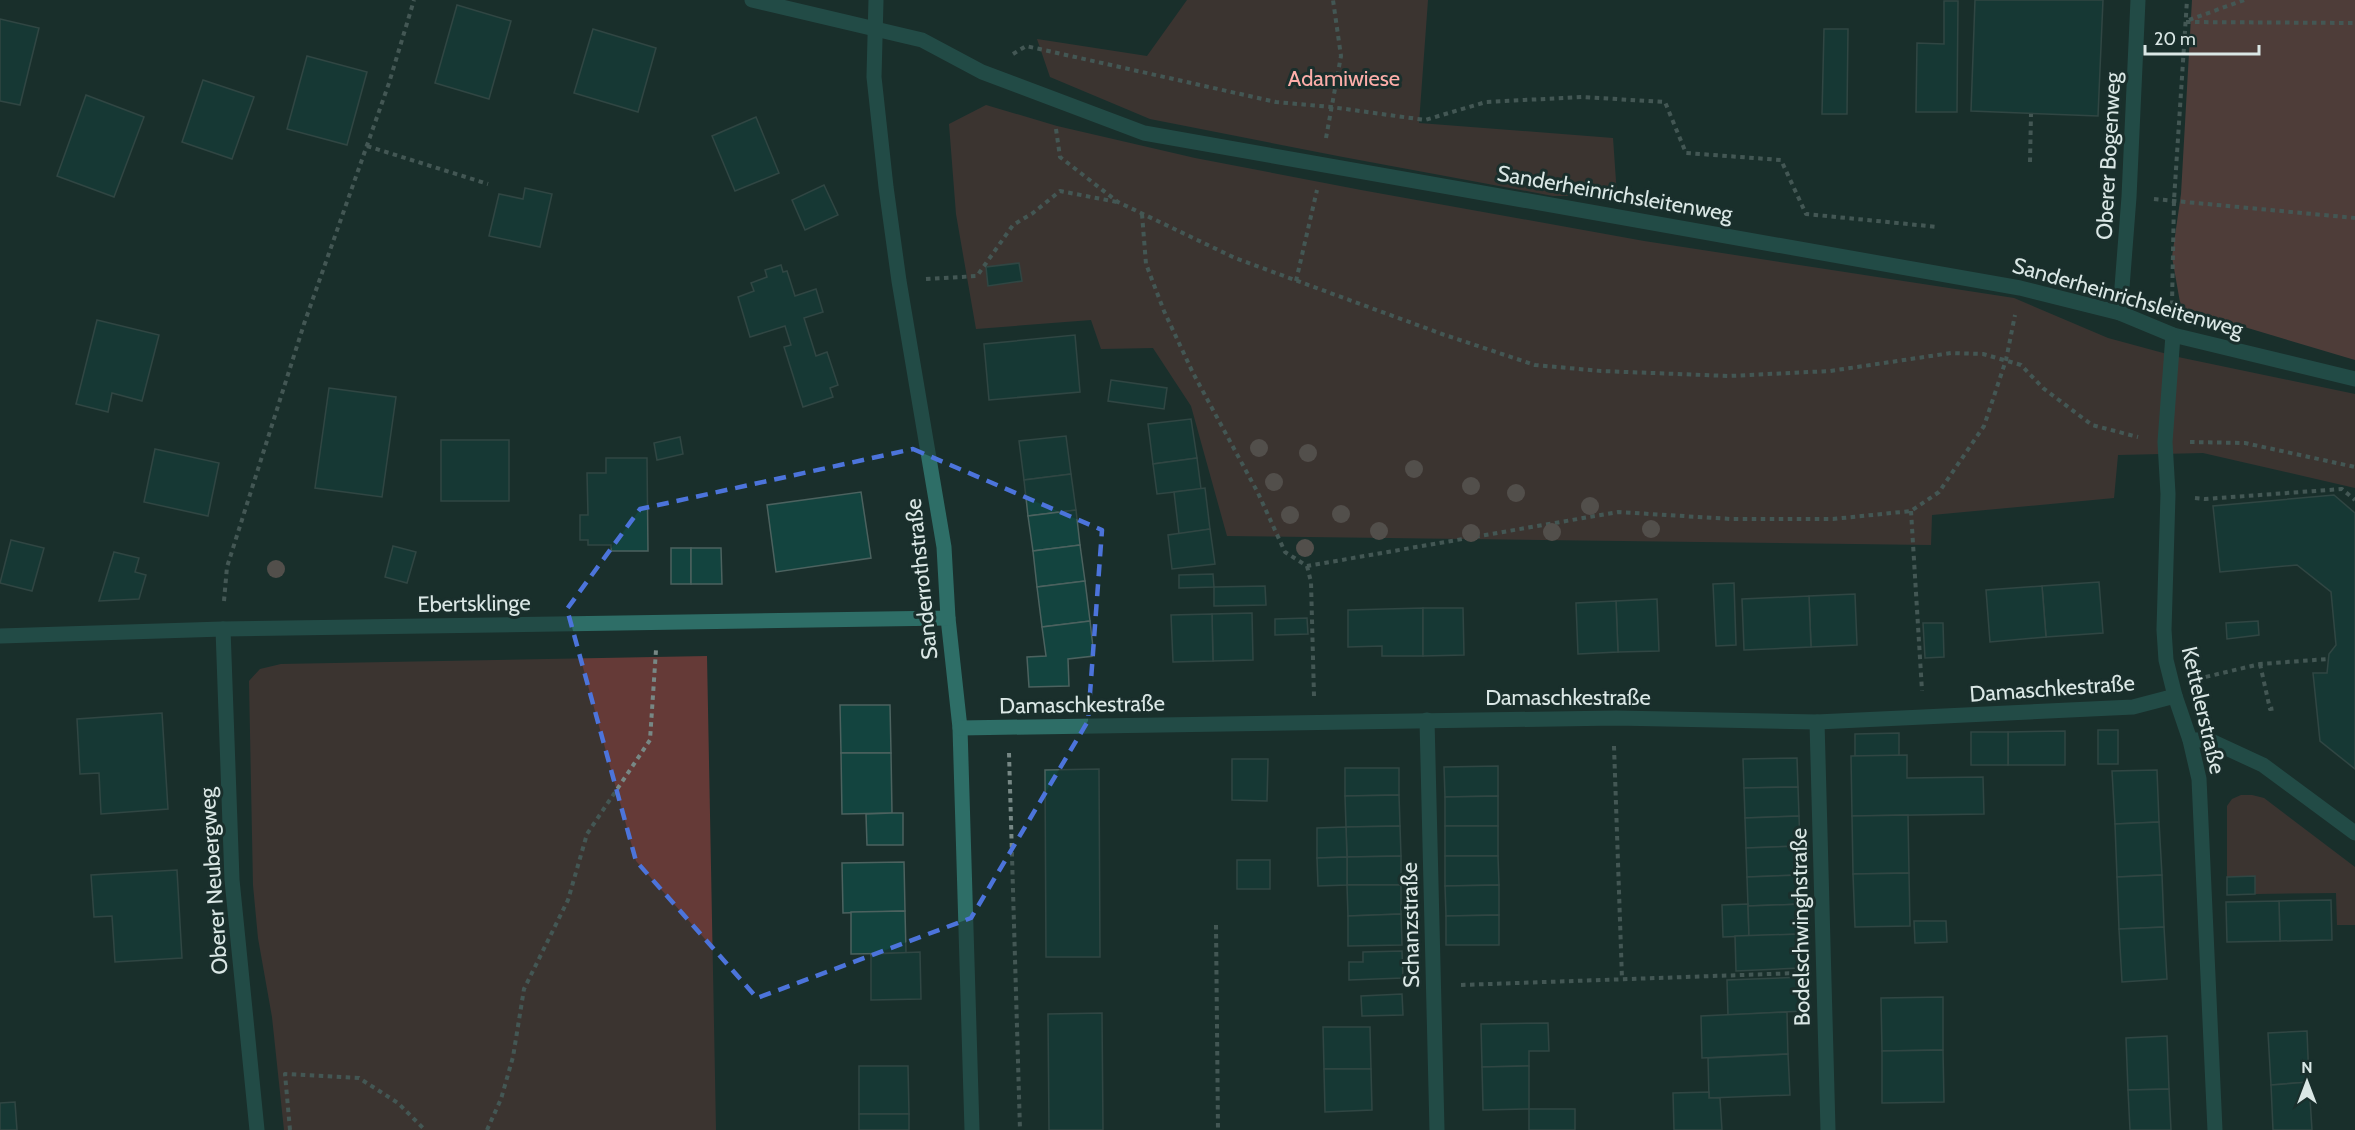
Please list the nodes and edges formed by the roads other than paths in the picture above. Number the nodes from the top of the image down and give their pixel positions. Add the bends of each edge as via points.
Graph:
1 (752, 0) edge
2 (876, 0) edge
3 (2138, 0) edge
4 (875, 27) junction
5 (2120, 313) junction
6 (2173, 335) junction
7 (2355, 379) edge
8 (948, 618) junction
9 (224, 629) junction
10 (0, 636) edge
11 (2174, 690) junction
12 (1427, 720) junction
13 (1817, 722) junction
14 (960, 728) junction
15 (2190, 740) junction
16 (2355, 833) edge
17 (257, 1130) edge
18 (972, 1130) edge
19 (1437, 1130) edge
20 (1828, 1130) edge
21 (2215, 1130) edge

1 - 4 street, Sanderheinrichsleitenweg
2 - 4 street, Sanderrothstraße
3 - 5 street, Oberer Bogenweg
4 - 5 street, Sanderheinrichsleitenweg via 922,40 982,72 1144,133 2020,288
4 - 8 street, Sanderrothstraße via 874,77 886,187 944,547
5 - 6 street, Sanderheinrichsleitenweg
6 - 7 street, Sanderheinrichsleitenweg
6 - 11 street, Kettelerstraße via 2165,442 2168,494 2164,630
8 - 9 street, Ebertsklinge
8 - 14 street, Sanderrothstraße
9 - 10 street, Ebertsklinge
9 - 17 street, Oberer Neubergweg via 232,880
11 - 13 street, Damaschkestraße via 2133,706
11 - 15 street, Kettelerstraße
12 - 13 street, Damaschkestraße
12 - 14 street, Damaschkestraße
12 - 19 street, Schanzstraße
13 - 20 street, Bodelschwinghstraße
14 - 18 street, Sanderrothstraße
15 - 16 street via 2209,740 2263,765
15 - 21 street, Kettelerstraße via 2199,779

